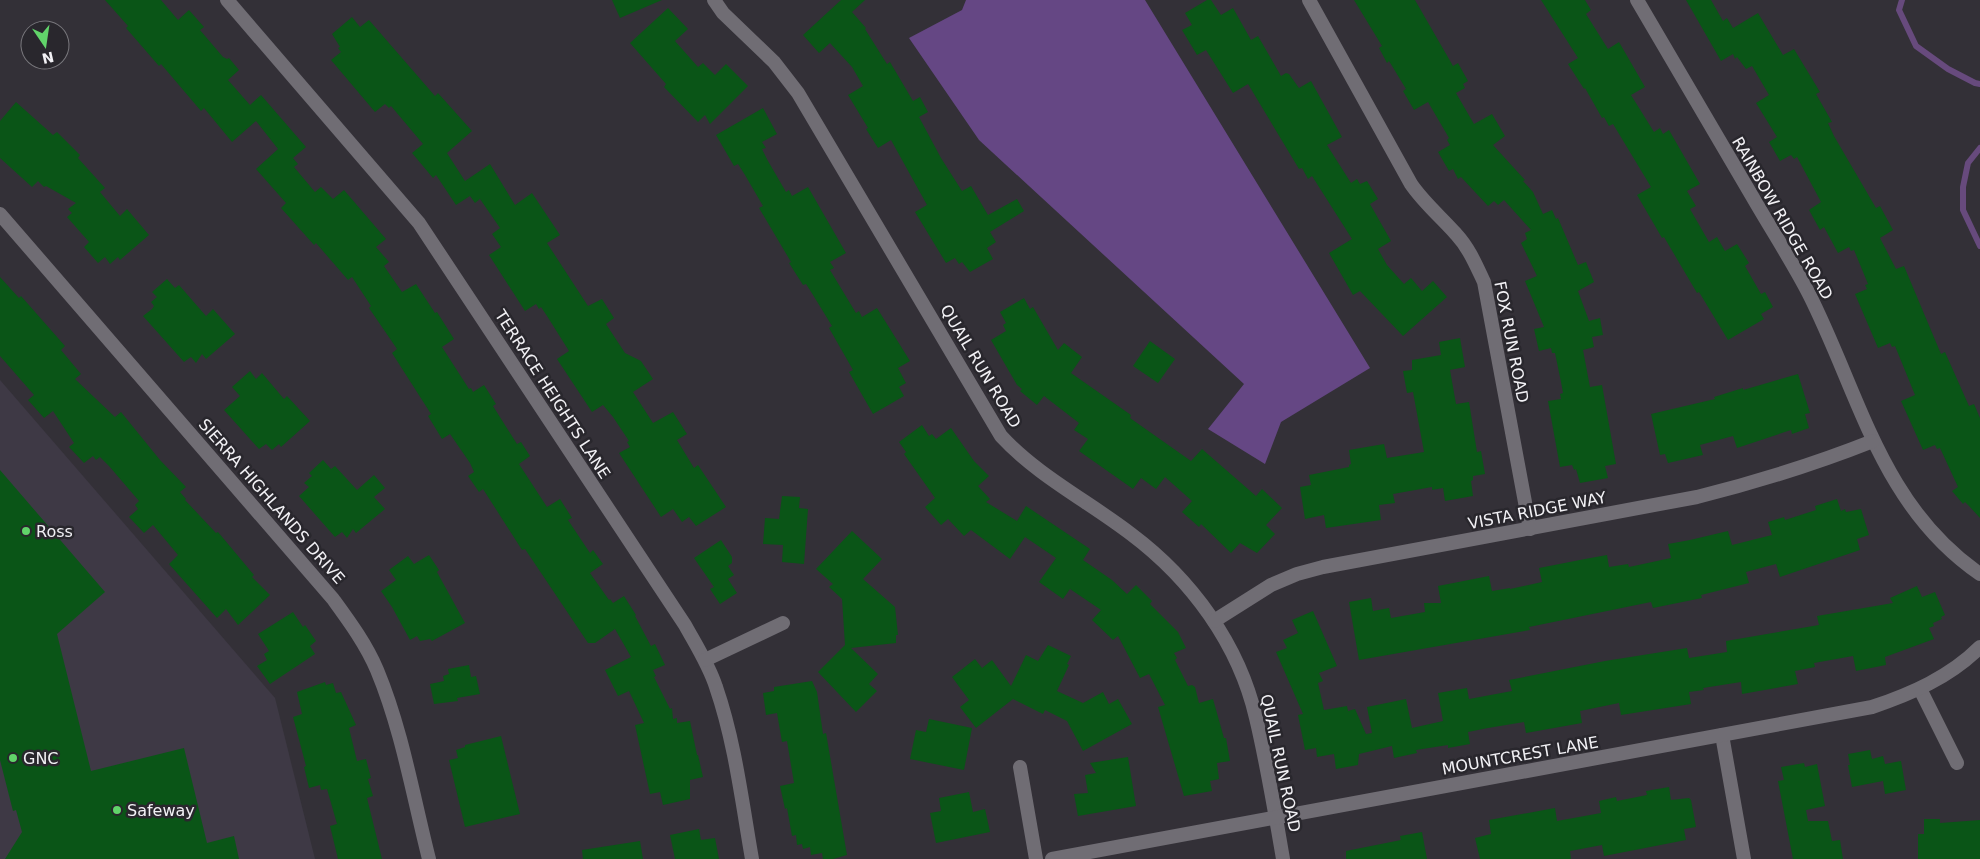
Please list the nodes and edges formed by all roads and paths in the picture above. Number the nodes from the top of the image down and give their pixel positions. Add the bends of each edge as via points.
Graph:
1 (227, 0) edge
2 (714, 0) edge
3 (1309, 0) edge
4 (1637, 0) edge
5 (2, 220) edge
6 (1873, 440) junction
7 (1530, 529) junction
8 (1980, 574) edge
9 (1214, 621) junction
10 (783, 623) dead end
11 (1980, 647) edge
12 (704, 660) junction
13 (1920, 688) junction
14 (1722, 736) junction
15 (1958, 763) dead end
16 (1020, 767) dead end
17 (1276, 818) junction
18 (429, 859) edge
19 (752, 859) edge
20 (1036, 859) edge
21 (1052, 859) edge
22 (1283, 859) edge
23 (1744, 859) edge

1 - 12 street, TERRACE HEIGHTS LANE via 419,223 685,625
2 - 9 street, QUAIL RUN ROAD via 723,13 774,62 798,93 1001,436 1019,455 1164,561
3 - 7 street, FOX RUN ROAD via 1411,184 1456,234 1472,256 1484,282
4 - 6 street, RAINBOW RIDGE ROAD via 1809,294
5 - 18 street, SIERRA HIGHLANDS DRIVE via 333,598 356,631 391,706
6 - 7 street, VISTA RIDGE WAY via 1758,482
6 - 8 street, RAINBOW RIDGE ROAD via 1891,477 1914,511 1941,542
7 - 9 street, VISTA RIDGE WAY via 1297,574 1271,584
9 - 17 street, QUAIL RUN ROAD via 1243,677 1256,716
10 - 12 street
11 - 13 street, MOUNTCREST LANE via 1950,671
12 - 19 street, TERRACE HEIGHTS LANE via 727,722
13 - 14 street, MOUNTCREST LANE via 1872,707
13 - 15 street
14 - 17 street, MOUNTCREST LANE
14 - 23 street
16 - 20 street
17 - 21 street, MOUNTCREST LANE
17 - 22 street, QUAIL RUN ROAD

